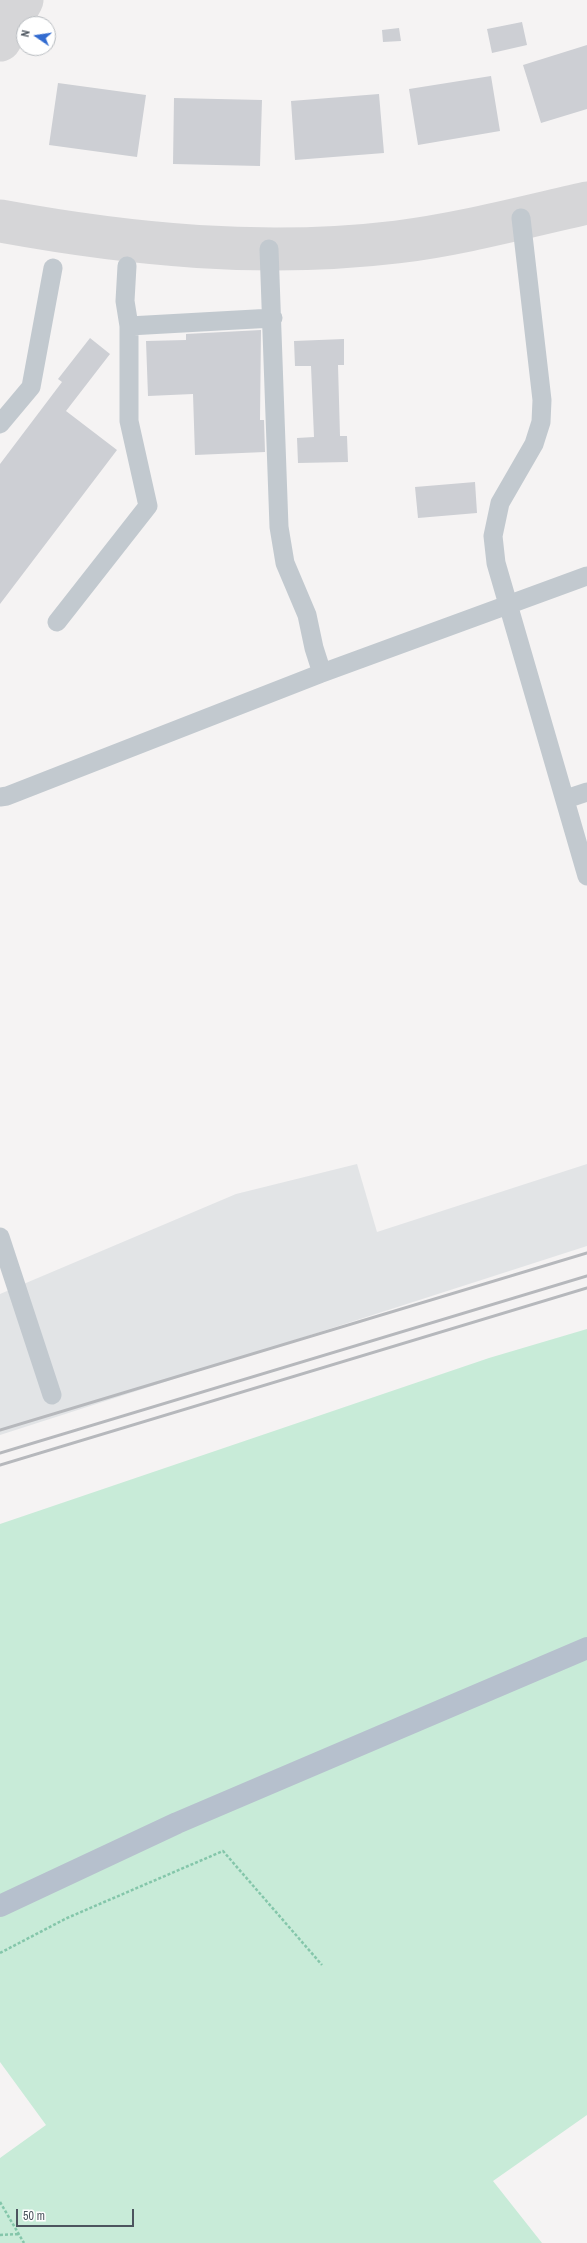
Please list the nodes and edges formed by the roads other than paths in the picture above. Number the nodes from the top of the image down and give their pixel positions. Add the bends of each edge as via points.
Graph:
1 (521, 218) dead end
2 (269, 249) dead end
3 (127, 266) dead end
4 (53, 268) dead end
5 (273, 318) junction
6 (128, 326) junction
7 (0, 424) edge
8 (587, 576) edge
9 (508, 605) junction
10 (57, 622) dead end
11 (322, 673) junction
12 (587, 792) edge
13 (0, 797) edge
14 (566, 799) junction
15 (587, 876) edge
16 (0, 1237) edge
17 (52, 1395) dead end
18 (587, 1648) edge
19 (0, 1906) edge

1 - 9 lane via 542,400 534,444 500,503 493,536 494,556
2 - 5 lane
3 - 6 lane via 125,301
4 - 7 lane via 30,387
5 - 6 lane
5 - 11 lane via 279,527 285,563 307,615
6 - 10 lane via 129,421 148,506
8 - 9 lane
9 - 11 lane
9 - 14 lane
11 - 13 lane
12 - 14 lane
14 - 15 lane
16 - 17 lane
18 - 19 main road via 177,1823

